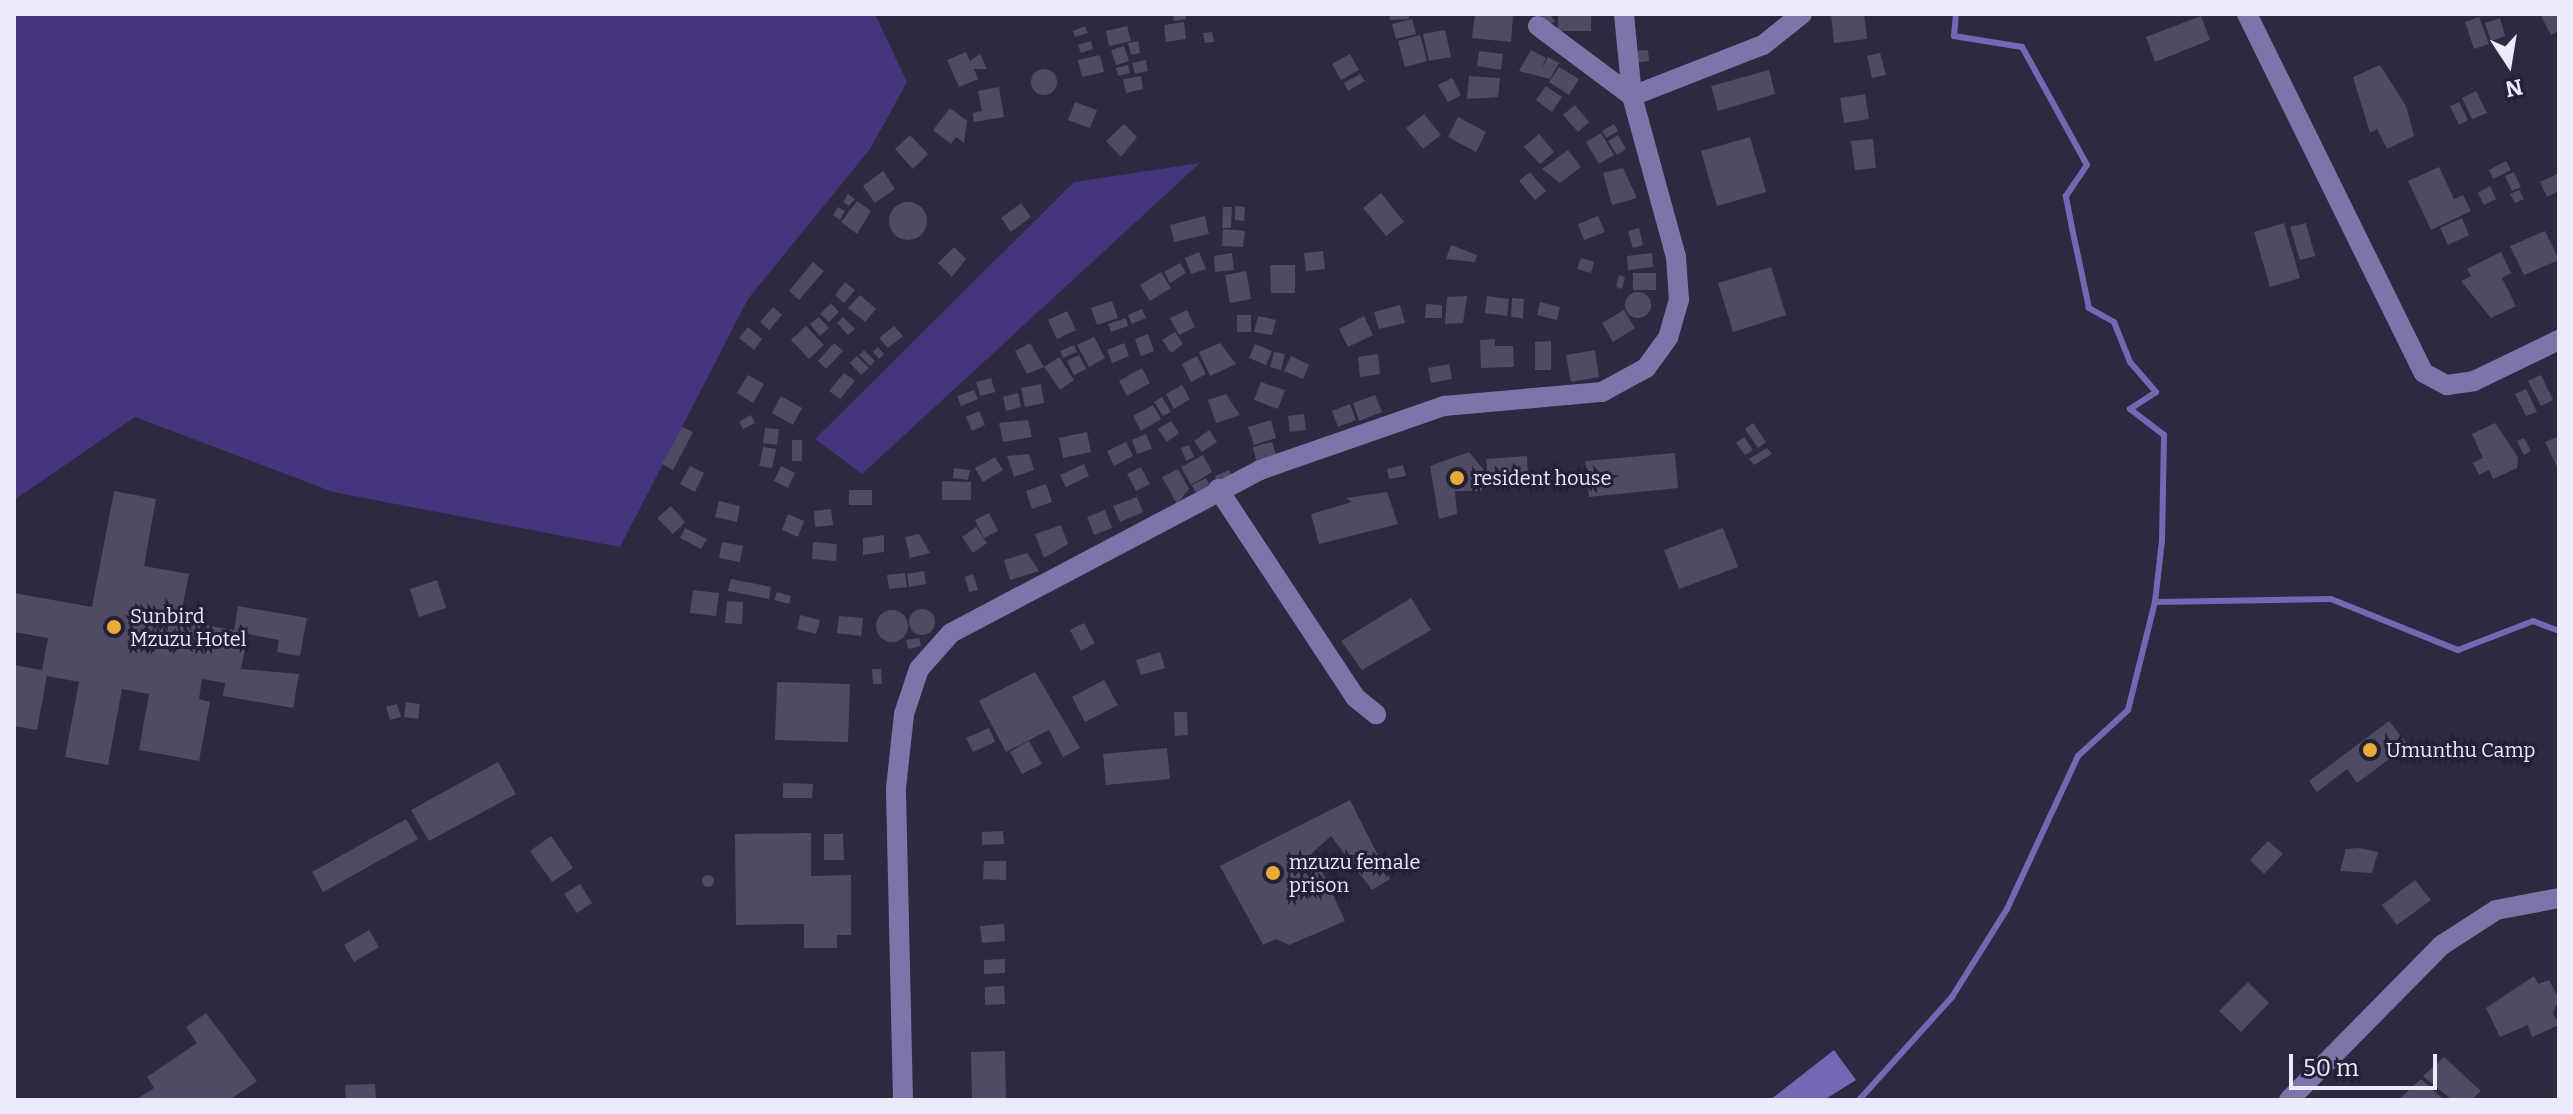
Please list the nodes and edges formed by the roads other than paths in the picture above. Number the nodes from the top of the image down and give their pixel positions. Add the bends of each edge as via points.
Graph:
1 (1624, 14) edge
2 (1802, 14) edge
3 (2247, 14) edge
4 (1538, 26) dead end
5 (1632, 96) junction
6 (2559, 340) edge
7 (1218, 489) junction
8 (1376, 714) dead end
9 (2559, 898) edge
10 (903, 1100) edge
11 (2289, 1100) edge

1 - 5 street
2 - 5 street via 1763,45
3 - 6 street via 2424,373 2447,385 2474,381
4 - 5 street
5 - 7 street via 1669,214 1679,300 1668,338 1646,368 1602,392 1444,406
7 - 8 street via 1356,698
7 - 10 street via 951,633 919,669 904,714 896,788
9 - 11 street via 2496,910 2442,945

